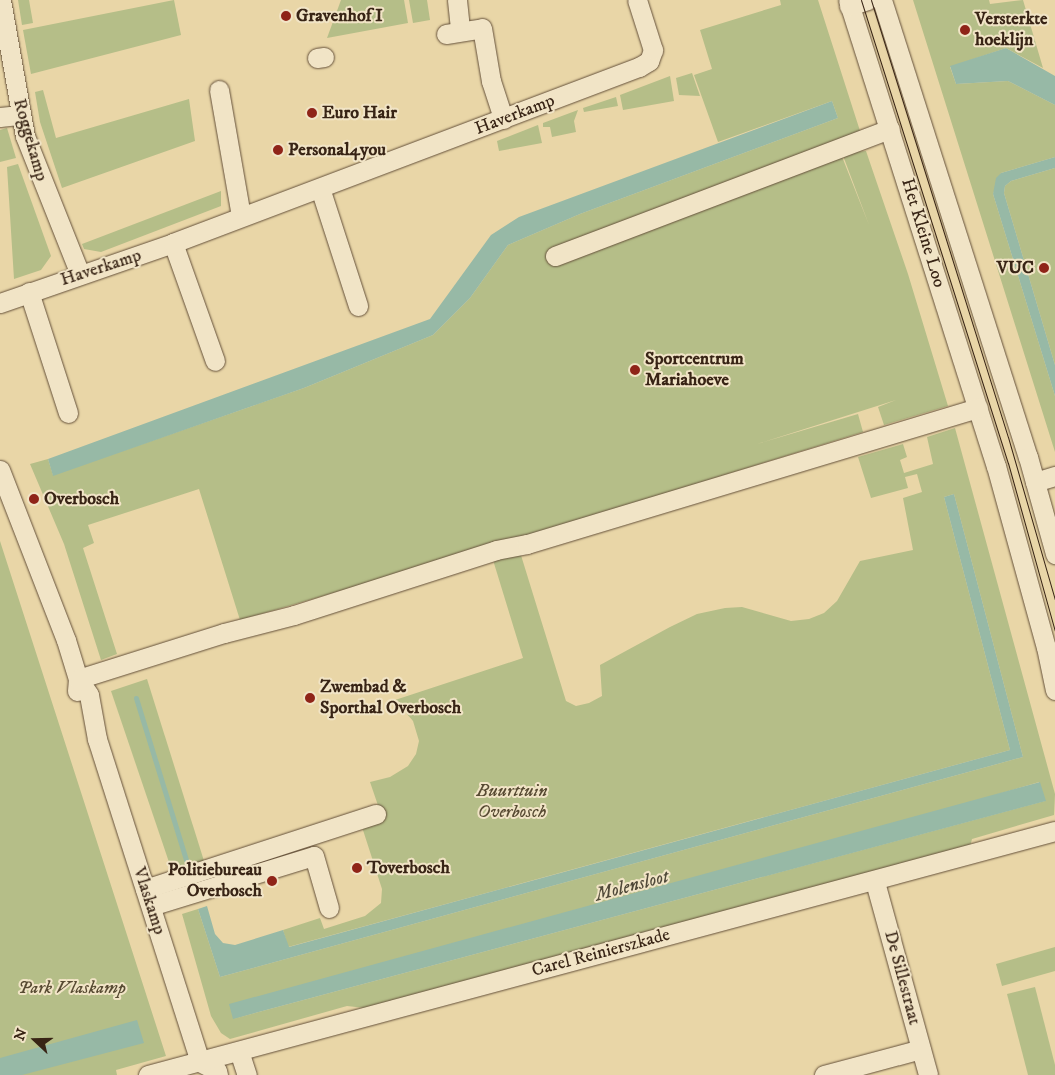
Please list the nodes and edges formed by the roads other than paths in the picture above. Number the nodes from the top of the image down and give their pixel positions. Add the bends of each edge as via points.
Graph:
1 (1, 0) edge
2 (457, 0) edge
3 (637, 0) edge
4 (868, 0) edge
5 (882, 0) edge
6 (849, 3) edge
7 (219, 90) dead end
8 (20, 114) junction
9 (0, 118) edge
10 (503, 119) junction
11 (890, 129) junction
12 (320, 188) junction
13 (240, 216) junction
14 (173, 243) junction
15 (555, 256) dead end
16 (80, 274) junction
17 (29, 292) junction
18 (0, 303) edge
19 (358, 306) dead end
20 (215, 361) dead end
21 (978, 408) junction
22 (68, 413) dead end
23 (1028, 457) junction
24 (996, 466) junction
25 (0, 470) edge
26 (1055, 476) edge
27 (1035, 482) junction
28 (1055, 554) edge
29 (78, 679) junction
30 (1055, 690) edge
31 (376, 814) dead end
32 (1055, 831) edge
33 (875, 882) junction
34 (148, 897) junction
35 (329, 908) dead end
36 (921, 1048) junction
37 (239, 1051) junction
38 (198, 1069) edge
39 (154, 1074) edge
40 (218, 1075) edge
41 (247, 1075) edge
42 (824, 1075) edge
43 (928, 1075) edge

1 - 8 street, Roggekamp
2 - 10 street via 453,33 482,28 491,81
3 - 10 street, Haverkamp via 653,50 649,61 639,68
4 - 6 street
5 - 23 street, Het Kleine Loo
6 - 11 street, Het Kleine Loo
7 - 13 street
8 - 9 street
8 - 16 street, Roggekamp via 47,198
10 - 12 street, Haverkamp
11 - 15 street
11 - 21 street, Het Kleine Loo
12 - 13 street, Haverkamp
12 - 19 street
13 - 14 street, Haverkamp
14 - 16 street, Haverkamp
14 - 20 street
16 - 17 street, Haverkamp
17 - 18 street, Haverkamp
17 - 22 street
21 - 24 street, Het Kleine Loo
21 - 29 street via 527,544 496,550 294,615 224,633
23 - 24 street
23 - 27 street, Het Kleine Loo
24 - 30 street, Het Kleine Loo
25 - 29 street, Vlaskamp via 45,582
26 - 27 street
27 - 28 street, Het Kleine Loo
29 - 34 street, Vlaskamp via 77,700 97,739
31 - 34 street via 266,849
32 - 33 street, Carel Reinierszkade
33 - 36 street, De Sillestraat
33 - 37 street, Carel Reinierszkade
34 - 35 street via 314,856
34 - 38 street, Vlaskamp
36 - 42 street
36 - 43 street, De Sillestraat
37 - 38 street, Carel Reinierszkade
37 - 41 street
38 - 39 street, Carel Reinierszkade
38 - 40 street

